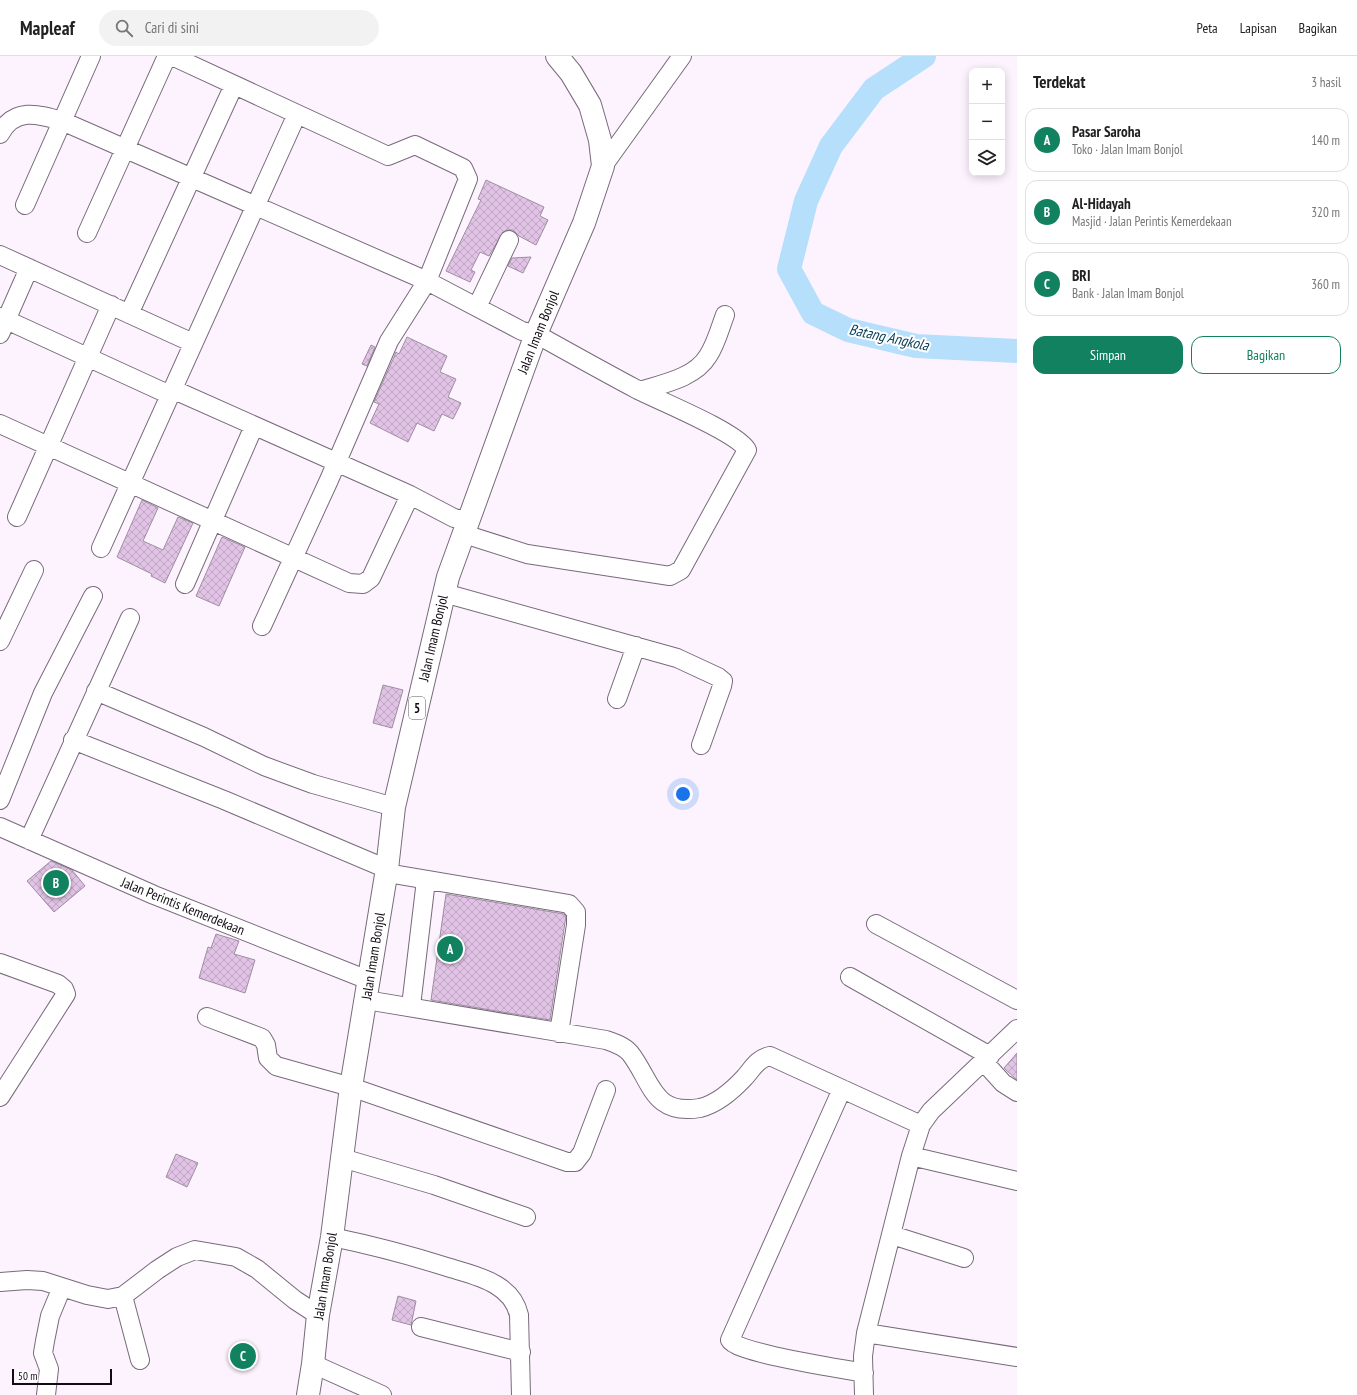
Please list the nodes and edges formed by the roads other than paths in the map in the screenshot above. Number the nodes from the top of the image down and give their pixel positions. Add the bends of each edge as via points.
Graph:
1 (91, 56) edge
2 (167, 56) edge
3 (172, 56) edge
4 (557, 56) edge
5 (682, 56) edge
6 (234, 85) junction
7 (297, 114) junction
8 (62, 121) junction
9 (0, 134) edge
10 (125, 148) junction
11 (603, 166) junction
12 (192, 178) junction
13 (25, 205) dead end
14 (256, 205) junction
15 (87, 233) dead end
16 (509, 240) dead end
17 (0, 255) edge
18 (29, 268) junction
19 (428, 282) junction
20 (111, 305) junction
21 (477, 307) junction
22 (130, 314) junction
23 (725, 315) dead end
24 (2, 324) edge
25 (536, 334) junction
26 (193, 343) junction
27 (88, 357) junction
28 (640, 391) junction
29 (171, 392) junction
30 (0, 424) edge
31 (254, 426) junction
32 (49, 446) junction
33 (336, 462) junction
34 (130, 483) junction
35 (410, 495) junction
36 (17, 517) dead end
37 (212, 521) junction
38 (466, 528) junction
39 (101, 548) dead end
40 (294, 558) junction
41 (34, 570) dead end
42 (185, 584) dead end
43 (444, 593) junction
44 (94, 596) dead end
45 (130, 618) dead end
46 (262, 626) dead end
47 (0, 641) edge
48 (636, 646) junction
49 (96, 691) junction
50 (617, 698) dead end
51 (73, 740) junction
52 (701, 746) dead end
53 (0, 800) edge
54 (394, 807) junction
55 (0, 827) edge
56 (29, 840) junction
57 (387, 871) junction
58 (426, 880) junction
59 (876, 924) dead end
60 (0, 963) edge
61 (850, 977) dead end
62 (367, 990) junction
63 (1017, 1000) edge
64 (411, 1006) junction
65 (207, 1018) dead end
66 (1017, 1029) edge
67 (559, 1033) junction
68 (987, 1059) junction
69 (351, 1086) junction
70 (842, 1089) junction
71 (606, 1090) dead end
72 (1017, 1092) edge
73 (0, 1097) edge
74 (921, 1125) junction
75 (911, 1156) junction
76 (342, 1158) junction
77 (1017, 1181) edge
78 (526, 1217) dead end
79 (892, 1235) junction
80 (332, 1237) junction
81 (964, 1258) dead end
82 (0, 1282) edge
83 (62, 1287) junction
84 (123, 1296) junction
85 (318, 1315) junction
86 (421, 1327) dead end
87 (866, 1333) junction
88 (521, 1352) junction
89 (1017, 1357) edge
90 (140, 1360) dead end
91 (313, 1364) junction
92 (864, 1373) junction
93 (46, 1395) edge
94 (308, 1395) edge
95 (382, 1395) edge
96 (521, 1395) edge
97 (864, 1395) edge

1 - 8 street
2 - 10 street
3 - 6 street
4 - 11 highway, Jalan Imam Bonjol / 5 via 571,73 590,105 600,140
5 - 11 street
6 - 7 street
6 - 12 street
7 - 14 street
7 - 19 street via 388,156 415,145 463,168 468,179
8 - 9 street via 37,114 20,116 10,122
8 - 10 street
8 - 13 street
10 - 12 street
10 - 15 street
11 - 25 highway, Jalan Imam Bonjol / 5 via 584,223
12 - 14 street
12 - 22 street
14 - 19 street
14 - 26 street
16 - 21 street
17 - 18 street
18 - 20 street
18 - 24 street
19 - 21 street
19 - 33 street via 389,341
20 - 22 street
20 - 27 street
21 - 25 street via 522,331
22 - 26 street
23 - 28 street via 708,356 700,365 665,384
24 - 27 street
25 - 28 street
25 - 38 highway, Jalan Imam Bonjol / 5
26 - 29 street
27 - 29 street
27 - 32 street
28 - 38 street via 706,423 741,443 747,450 681,570 670,576 534,555
29 - 31 street
29 - 34 street
30 - 32 street
31 - 33 street
31 - 37 street
32 - 34 street
32 - 36 street
33 - 35 street
33 - 40 street
34 - 37 street
34 - 39 street
35 - 38 street via 454,518
35 - 40 street via 371,578 363,584 349,583
37 - 40 street
37 - 42 street
38 - 43 highway, Jalan Imam Bonjol / 5
40 - 46 street
41 - 47 street
43 - 48 street
43 - 54 highway, Jalan Imam Bonjol / 5
44 - 53 street via 43,693
45 - 49 street
48 - 50 street
48 - 52 street via 678,658 723,681
49 - 51 street
49 - 54 street via 204,737 264,766 313,784
51 - 56 street
51 - 57 street via 224,800
54 - 57 highway, Jalan Imam Bonjol / 5
55 - 56 street, Jalan Perintis Kemerdekaan
56 - 62 street, Jalan Perintis Kemerdekaan
57 - 58 street
57 - 62 highway, Jalan Imam Bonjol / 5
58 - 64 street
58 - 67 street via 558,901 569,904 576,912
59 - 63 street
60 - 73 street via 58,984 66,994
61 - 68 street
62 - 64 street, Jalan Perintis Kemerdekaan
62 - 69 highway, Jalan Imam Bonjol / 5
64 - 67 street, Jalan Perintis Kemerdekaan
65 - 69 street via 262,1038 268,1058 276,1066
66 - 68 street
67 - 70 street, Jalan Perintis Kemerdekaan via 606,1040 623,1047 659,1099 670,1106 683,1109 701,1108 725,1096 758,1062 770,1056
68 - 72 street via 1003,1083
68 - 74 street via 931,1111
69 - 71 street via 572,1163 582,1153
69 - 76 highway, Jalan Imam Bonjol / 5
70 - 74 street
70 - 92 street via 730,1340 738,1347 781,1358
74 - 75 street
75 - 77 street
75 - 79 street
76 - 78 street via 441,1187
76 - 80 highway, Jalan Imam Bonjol / 5
79 - 81 street
79 - 87 street
80 - 85 highway, Jalan Imam Bonjol / 5
80 - 88 street via 391,1250 496,1285 517,1305
82 - 83 street via 43,1280
83 - 84 street via 108,1299
83 - 93 street via 50,1316 43,1353 49,1369
84 - 85 street via 177,1257 195,1250 236,1257 257,1269
84 - 90 street
85 - 91 highway, Jalan Imam Bonjol / 5
86 - 88 street
87 - 89 street
87 - 92 street
88 - 96 street
91 - 94 highway, Jalan Imam Bonjol / 5
91 - 95 street
92 - 97 street

